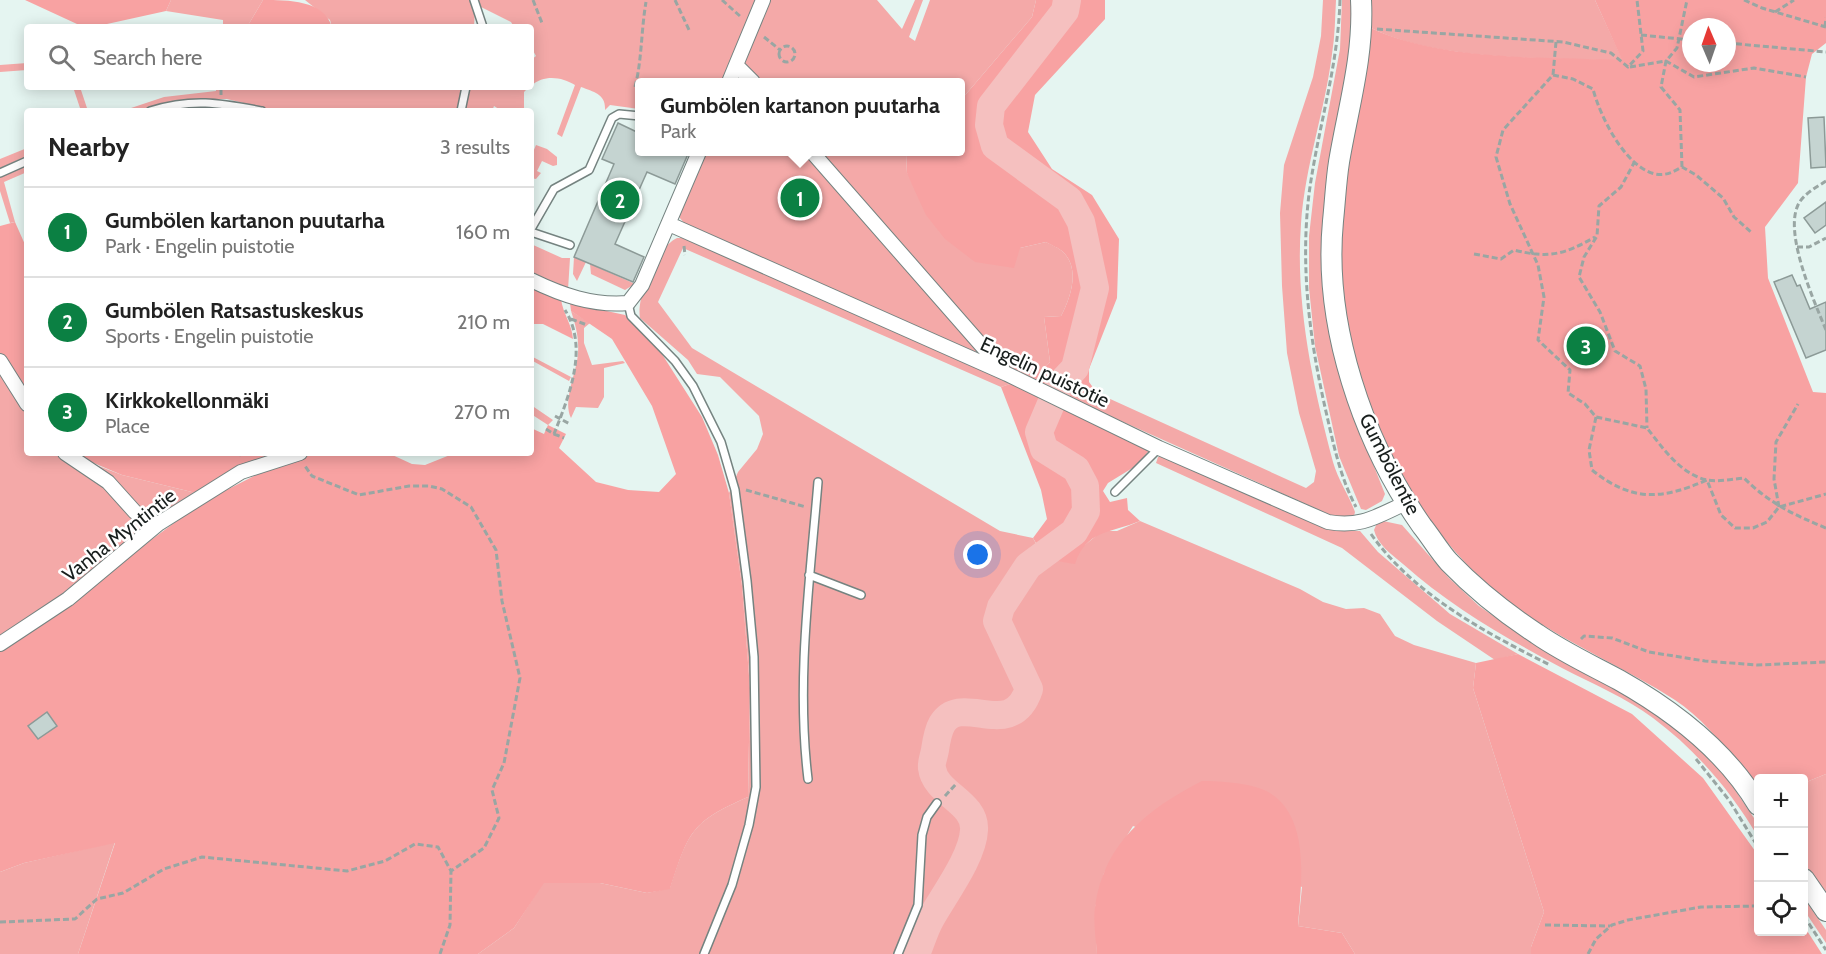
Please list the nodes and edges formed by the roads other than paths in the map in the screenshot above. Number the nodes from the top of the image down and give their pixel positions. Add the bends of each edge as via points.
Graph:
1 (474, 0) edge
2 (763, 0) edge
3 (1361, 0) edge
4 (482, 24) edge
5 (736, 65) junction
6 (731, 78) edge
7 (749, 78) edge
8 (464, 90) edge
9 (160, 108) edge
10 (246, 108) edge
11 (462, 108) edge
12 (635, 116) edge
13 (697, 156) edge
14 (816, 156) edge
15 (24, 163) edge
16 (0, 173) edge
17 (669, 224) junction
18 (534, 226) edge
19 (534, 232) edge
20 (570, 245) dead end
21 (534, 281) edge
22 (628, 303) junction
23 (0, 361) edge
24 (1007, 374) junction
25 (24, 399) edge
26 (1158, 448) junction
27 (69, 456) edge
28 (293, 456) edge
29 (818, 482) dead end
30 (1116, 492) dead end
31 (1406, 503) junction
32 (159, 524) junction
33 (809, 575) junction
34 (861, 595) dead end
35 (0, 644) edge
36 (808, 779) dead end
37 (1754, 798) edge
38 (937, 803) road end
39 (1805, 882) edge
40 (1826, 911) edge
41 (704, 954) edge
42 (898, 954) edge

1 - 4 lane
2 - 5 street
3 - 31 main road, Gumbölentie via 1356,80 1339,163 1332,225 1332,272 1342,341 1356,396 1380,455
5 - 6 street
5 - 7 street
8 - 11 lane
9 - 10 lane via 180,102
12 - 18 lane via 619,114 612,118 589,170 554,189
13 - 17 street
14 - 24 street
15 - 16 lane
17 - 22 street via 642,285
17 - 24 street, Engelin puistotie
19 - 20 lane
21 - 22 street via 564,296 608,305
22 - 41 lane via 631,316 675,361 693,386 720,442 735,490 754,657 756,786 732,885
23 - 25 street
24 - 26 street, Engelin puistotie
26 - 30 lane
26 - 31 street, Engelin puistotie via 1328,522 1349,526 1363,523
27 - 32 street via 108,482 135,512
28 - 32 street, Vanha Myntintie via 241,472
29 - 33 lane
31 - 37 main road, Gumbölentie via 1455,568 1502,611 1667,709 1712,746
32 - 35 street, Vanha Myntintie via 68,599
33 - 34 lane
33 - 36 lane via 802,711
38 - 42 lane via 927,817 922,835 918,905
39 - 40 main road

